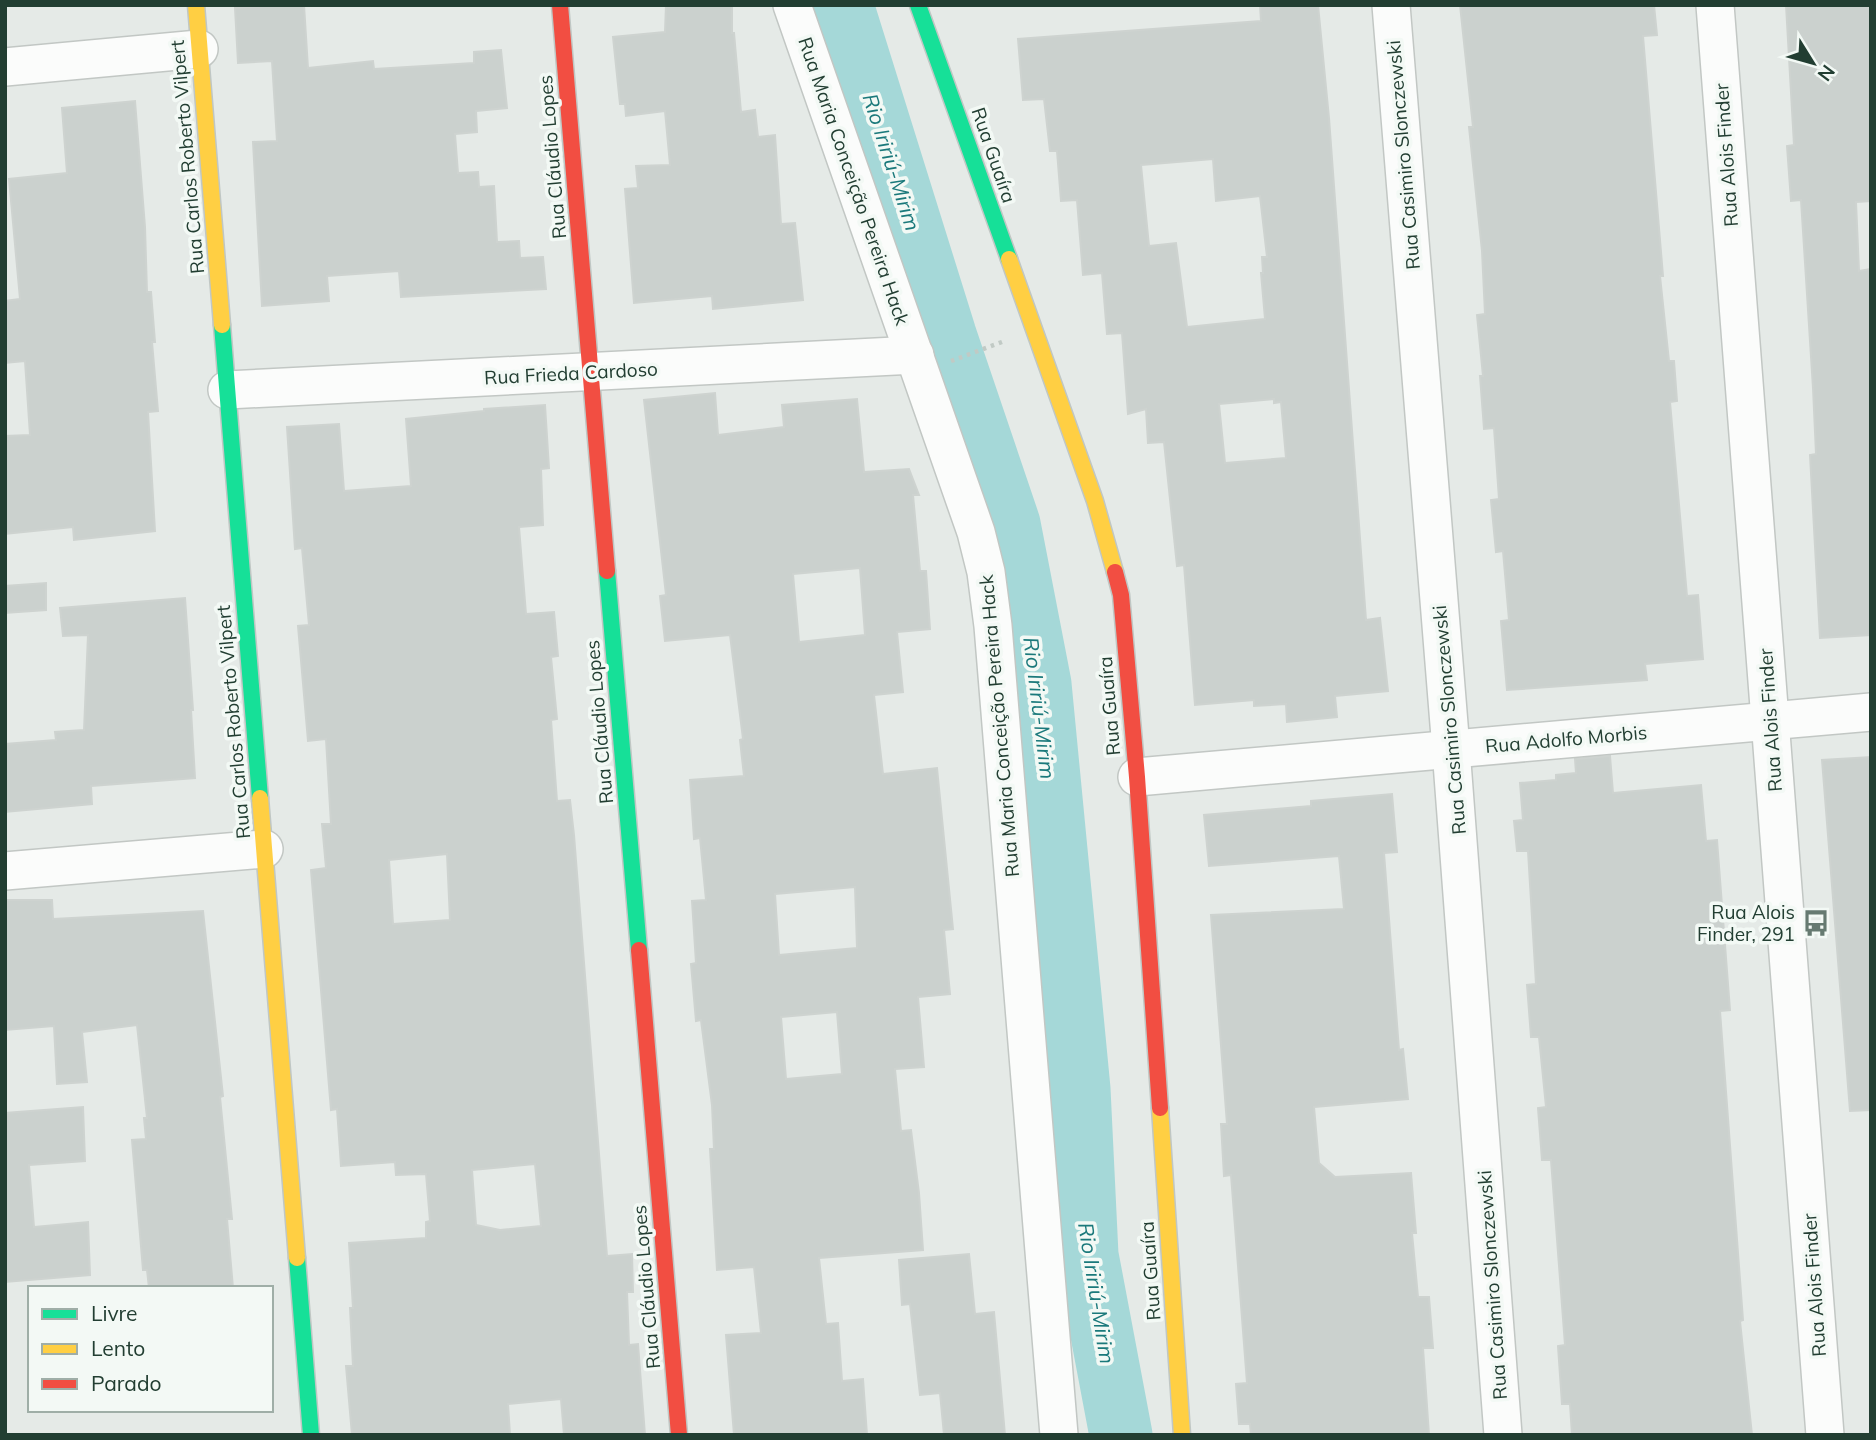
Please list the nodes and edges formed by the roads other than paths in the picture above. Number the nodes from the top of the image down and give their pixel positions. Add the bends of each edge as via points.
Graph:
1 (196, 5) edge
2 (560, 5) edge
3 (792, 5) edge
4 (918, 5) edge
5 (1391, 5) edge
6 (1715, 5) edge
7 (200, 49) junction
8 (5, 66) edge
9 (932, 358) junction
10 (591, 372) junction
11 (227, 390) junction
12 (1871, 712) edge
13 (1771, 721) junction
14 (1451, 749) junction
15 (1137, 777) junction
16 (264, 849) junction
17 (5, 871) edge
18 (311, 1435) edge
19 (679, 1435) edge
20 (1059, 1435) edge
21 (1182, 1435) edge
22 (1503, 1435) edge
23 (1825, 1435) edge

1 - 7 street, Rua Carlos Roberto Vilpert
2 - 10 street, Rua Cláudio Lopes
3 - 9 street, Rua Maria Conceição Pereira Hack
4 - 15 street, Rua Guaíra via 1106,538 1121,595
5 - 14 street, Rua Casimiro Slonczewski
6 - 13 street, Rua Alois Finder
7 - 8 street
7 - 11 street, Rua Carlos Roberto Vilpert
9 - 10 street, Rua Frieda Cardoso
9 - 20 street, Rua Maria Conceição Pereira Hack via 986,572 993,626
10 - 11 street, Rua Frieda Cardoso
10 - 19 street, Rua Cláudio Lopes
11 - 16 street, Rua Carlos Roberto Vilpert
12 - 13 street, Rua Adolfo Morbis
13 - 14 street, Rua Adolfo Morbis
13 - 23 street, Rua Alois Finder
14 - 15 street, Rua Adolfo Morbis
14 - 22 street, Rua Casimiro Slonczewski
15 - 21 street, Rua Guaíra
16 - 17 street
16 - 18 street, Rua Carlos Roberto Vilpert

